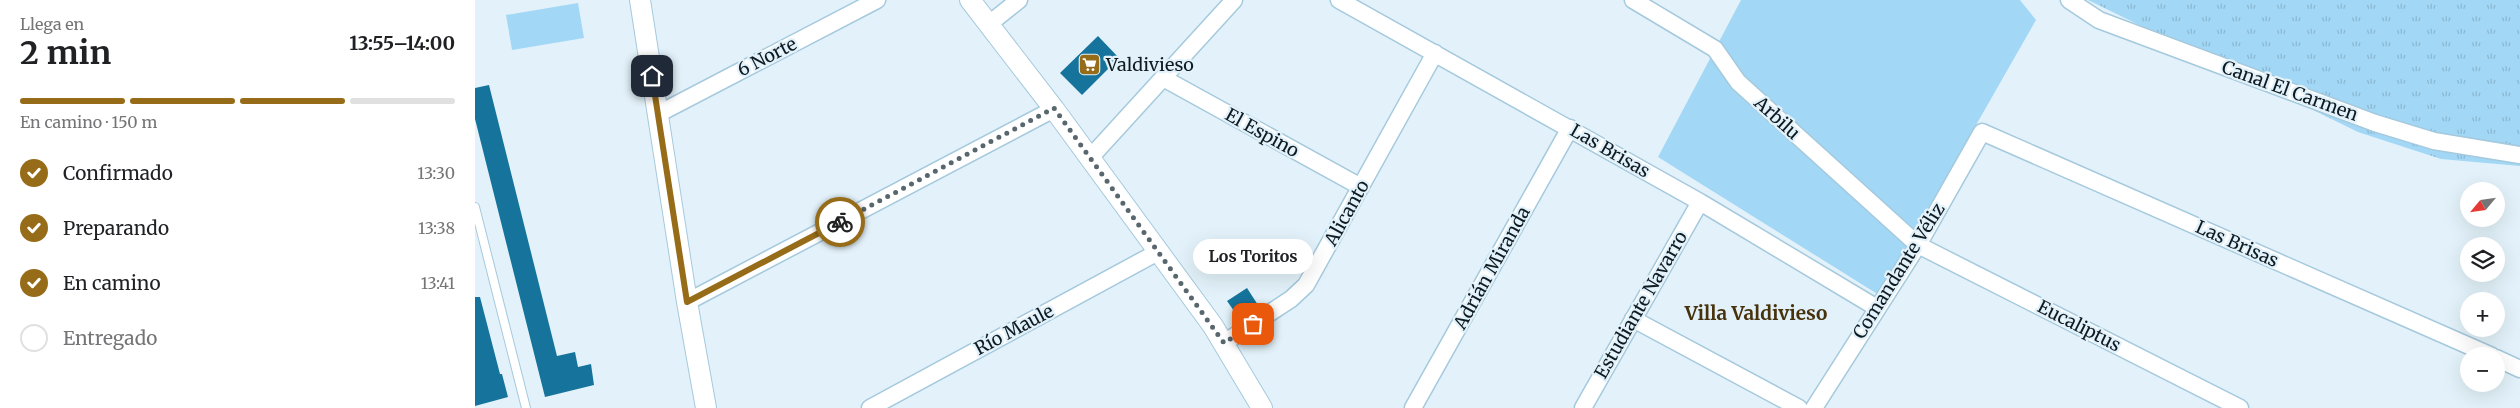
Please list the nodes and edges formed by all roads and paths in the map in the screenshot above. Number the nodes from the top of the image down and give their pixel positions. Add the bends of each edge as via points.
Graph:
1 (640, 0) edge
2 (877, 0) edge
3 (970, 0) edge
4 (1019, 0) edge
5 (1233, 0) edge
6 (1339, 0) edge
7 (1633, 0) edge
8 (2069, 0) edge
9 (989, 24) junction
10 (1435, 53) junction
11 (1163, 78) junction
12 (1054, 108) junction
13 (658, 114) junction
14 (1571, 128) junction
15 (1982, 132) joint
16 (2520, 155) edge
17 (1089, 158) junction
18 (1361, 187) junction
19 (1701, 202) junction
20 (475, 207) edge
21 (1918, 245) junction
22 (1158, 252) junction
23 (687, 302) junction
24 (1877, 308) junction
25 (1633, 319) junction
26 (1224, 343) junction
27 (2472, 347) edge
28 (2505, 362) edge
29 (2520, 369) edge
30 (1256, 406) edge
31 (526, 408) edge
32 (706, 408) edge
33 (870, 408) edge
34 (1413, 408) edge
35 (1583, 408) edge
36 (1799, 408) edge
37 (1814, 408) edge
38 (2240, 408) edge

1 - 13 street
2 - 13 street, 6 Norte
3 - 9 street
4 - 9 street
5 - 11 street
6 - 10 street, Las Brisas
7 - 21 street, Arbilu via 1715,49 1738,82
8 - 16 street, Canal El Carmen via 2099,20 2375,123 2434,142
9 - 12 street
10 - 14 street, Las Brisas
10 - 18 street, Alicanto
11 - 17 street
11 - 18 street, El Espino
12 - 17 street
12 - 23 street
13 - 23 street
14 - 19 street, Las Brisas
14 - 34 street, Adrián Miranda
15 - 21 street, Comandante Véliz
15 - 27 street, Las Brisas
17 - 22 street
18 - 26 street, Alicanto via 1306,285
19 - 24 street, Las Brisas
19 - 25 street, Estudiante Navarro
20 - 31 lane
21 - 24 street, Comandante Véliz
21 - 38 street, Eucaliptus
22 - 26 street
22 - 33 street, Río Maule
23 - 32 street
24 - 37 street, Comandante Véliz
25 - 35 street, Estudiante Navarro
25 - 36 street
26 - 30 street
28 - 29 street

